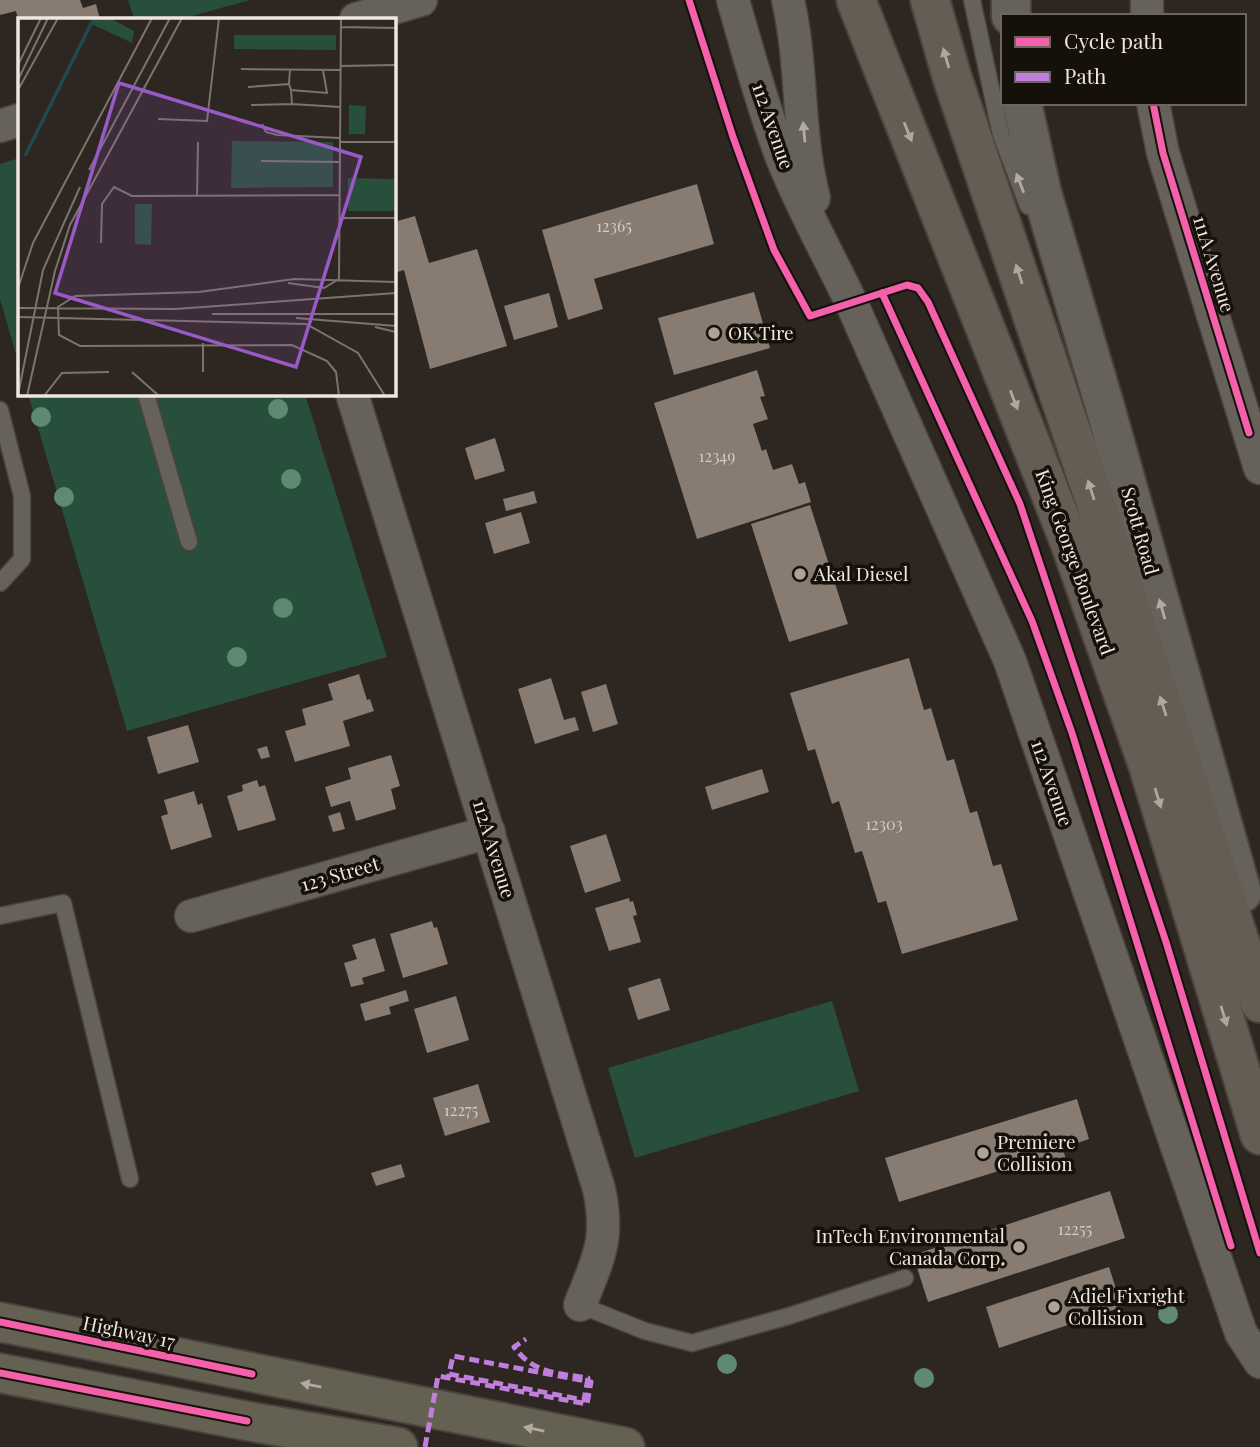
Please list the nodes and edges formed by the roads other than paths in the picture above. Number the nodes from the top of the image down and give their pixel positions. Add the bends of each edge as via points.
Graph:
1 (421, 0) edge
2 (788, 0) edge
3 (856, 0) edge
4 (930, 0) edge
5 (972, 0) edge
6 (732, 8) edge
7 (365, 11) edge
8 (1022, 105) edge
9 (1153, 105) edge
10 (18, 120) edge
11 (0, 126) edge
12 (825, 248) junction
13 (147, 396) edge
14 (353, 396) edge
15 (1105, 407) junction
16 (0, 410) edge
17 (1260, 468) edge
18 (189, 542) dead end
19 (0, 583) edge
20 (489, 832) junction
21 (0, 916) edge
22 (191, 916) dead end
23 (1260, 957) edge
24 (1260, 1003) edge
25 (1260, 1135) edge
26 (130, 1179) dead end
27 (905, 1278) dead end
28 (580, 1305) joint
29 (0, 1322) edge
30 (1260, 1362) edge
31 (0, 1373) edge
32 (398, 1447) edge
33 (625, 1447) edge

1 - 7 street
12 -> 2 street, 112 Avenue via 808,169
3 -> 25 main road, King George Boulevard via 1070,543 1148,765
24 -> 4 main road, King George Boulevard
15 -> 5 lane via 1001,135
6 - 12 street, 112 Avenue via 783,159
8 - 15 main road, Scott Road via 1042,193
9 - 17 street, 111A Avenue via 1163,153
10 - 11 street
12 - 30 street, 112 Avenue via 1010,661 1241,1333
13 - 18 lane
14 - 20 street, 112A Avenue
23 -> 15 main road, Scott Road
16 - 19 lane via 22,496 22,559
20 - 22 street, 123 Street
20 - 28 street, 112A Avenue via 603,1206 603,1243
21 - 26 lane via 63,902
27 - 28 lane via 692,1343 645,1331
33 -> 29 highway, Highway 17
31 - 32 highway

